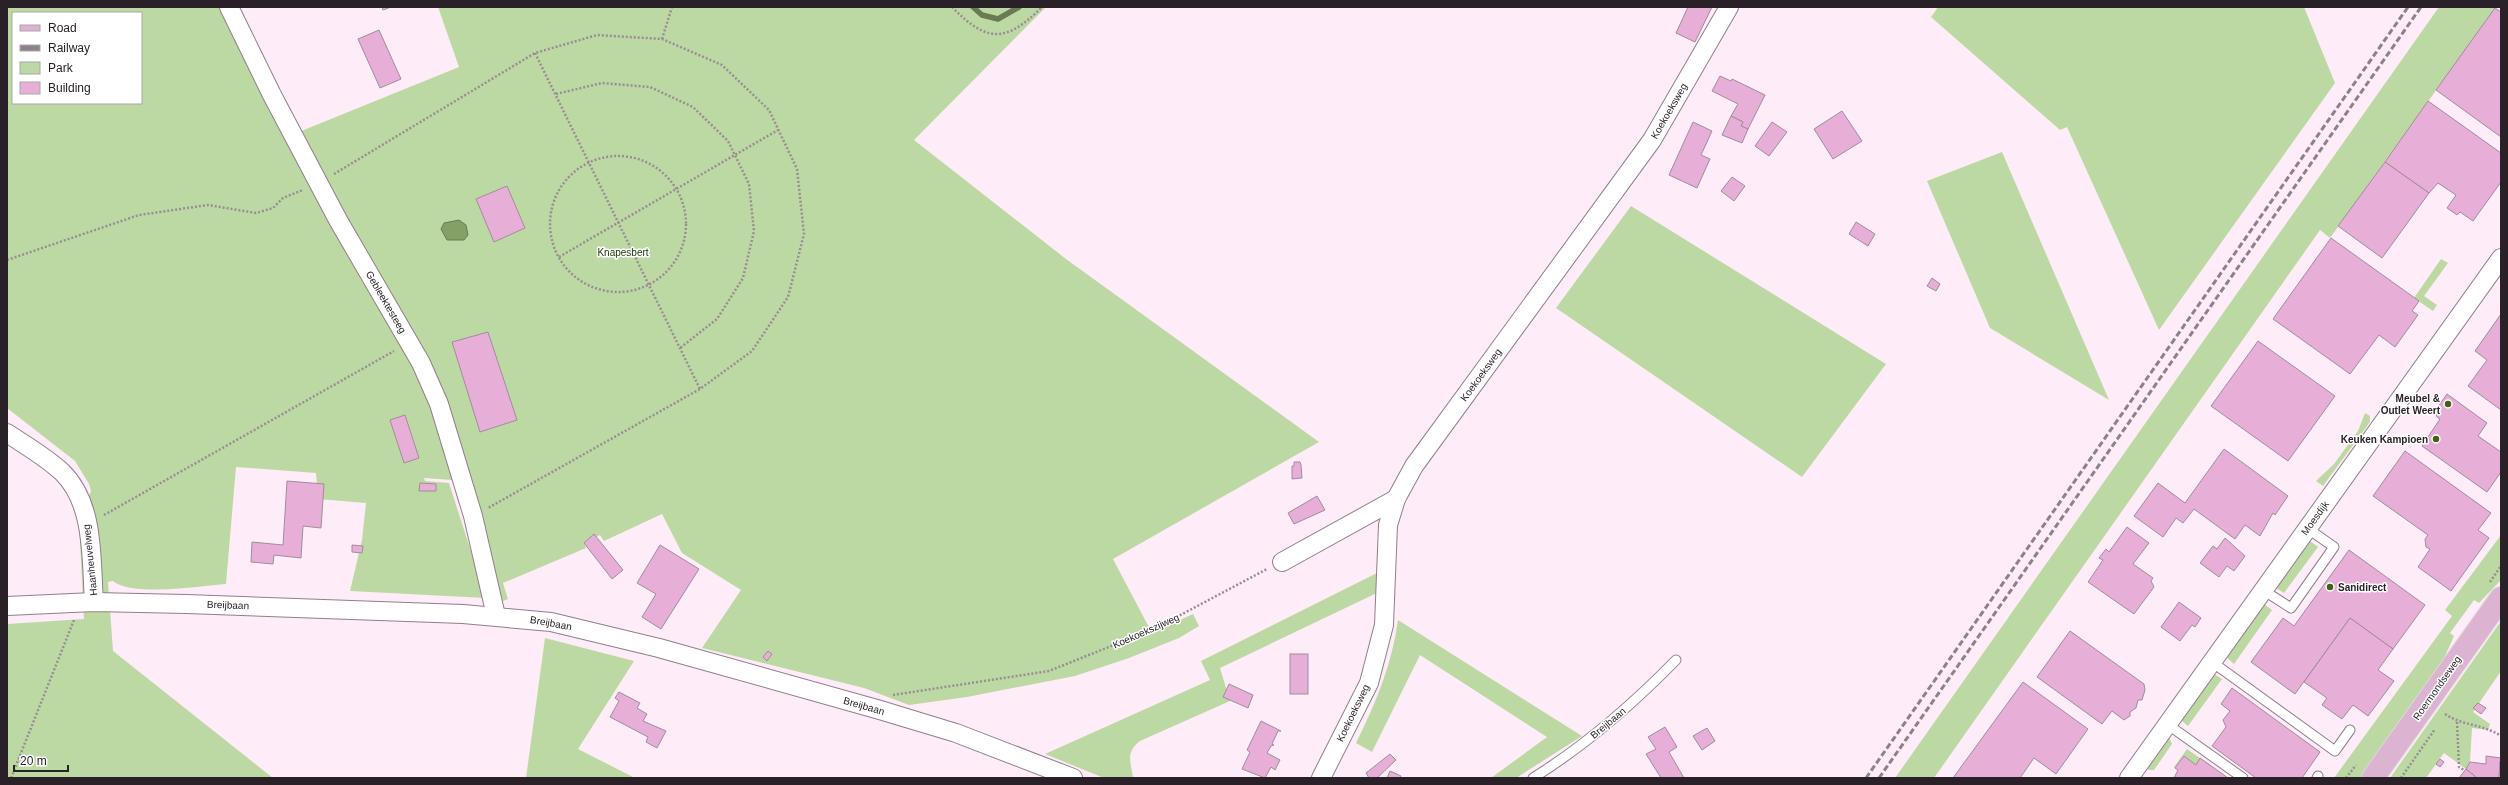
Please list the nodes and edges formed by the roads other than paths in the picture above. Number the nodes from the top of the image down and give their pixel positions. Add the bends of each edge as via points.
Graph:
1 (229, 7) edge
2 (1729, 7) edge
3 (2501, 258) edge
4 (7, 432) edge
5 (1396, 499) junction
6 (2307, 528) junction
7 (1282, 562) road end
8 (2263, 590) junction
9 (2501, 598) edge
10 (87, 603) junction
11 (7, 606) edge
12 (496, 616) junction
13 (1676, 660) dead end
14 (2212, 662) junction
15 (2167, 724) junction
16 (2350, 730) dead end
17 (2131, 777) edge
18 (1073, 778) edge
19 (1321, 778) edge
20 (1533, 778) edge
21 (2243, 778) edge
22 (2374, 778) edge

1 - 12 street, Gebleektesteeg via 319,183 409,343 439,404 473,516
2 - 5 street, Koekoeksweg via 1652,140 1414,466
3 - 6 street, Moesdijk
4 - 10 street, Haanheuvelweg via 62,472 79,497 88,524
5 - 7 street
5 - 19 street, Koekoeksweg via 1388,525 1384,625 1369,683
6 - 8 street, Moesdijk
6 - 8 lane via 2334,547 2291,608
8 - 14 street, Moesdijk
9 - 22 main road, Roermondseweg
10 - 11 street, Breijbaan
10 - 12 street, Breijbaan
12 - 18 street, Breijbaan via 551,622 582,629 880,710 956,733
13 - 20 lane, Breijbaan via 1589,739
14 - 15 street, Moesdijk
14 - 16 lane via 2334,752
15 - 17 street, Moesdijk
15 - 21 lane

